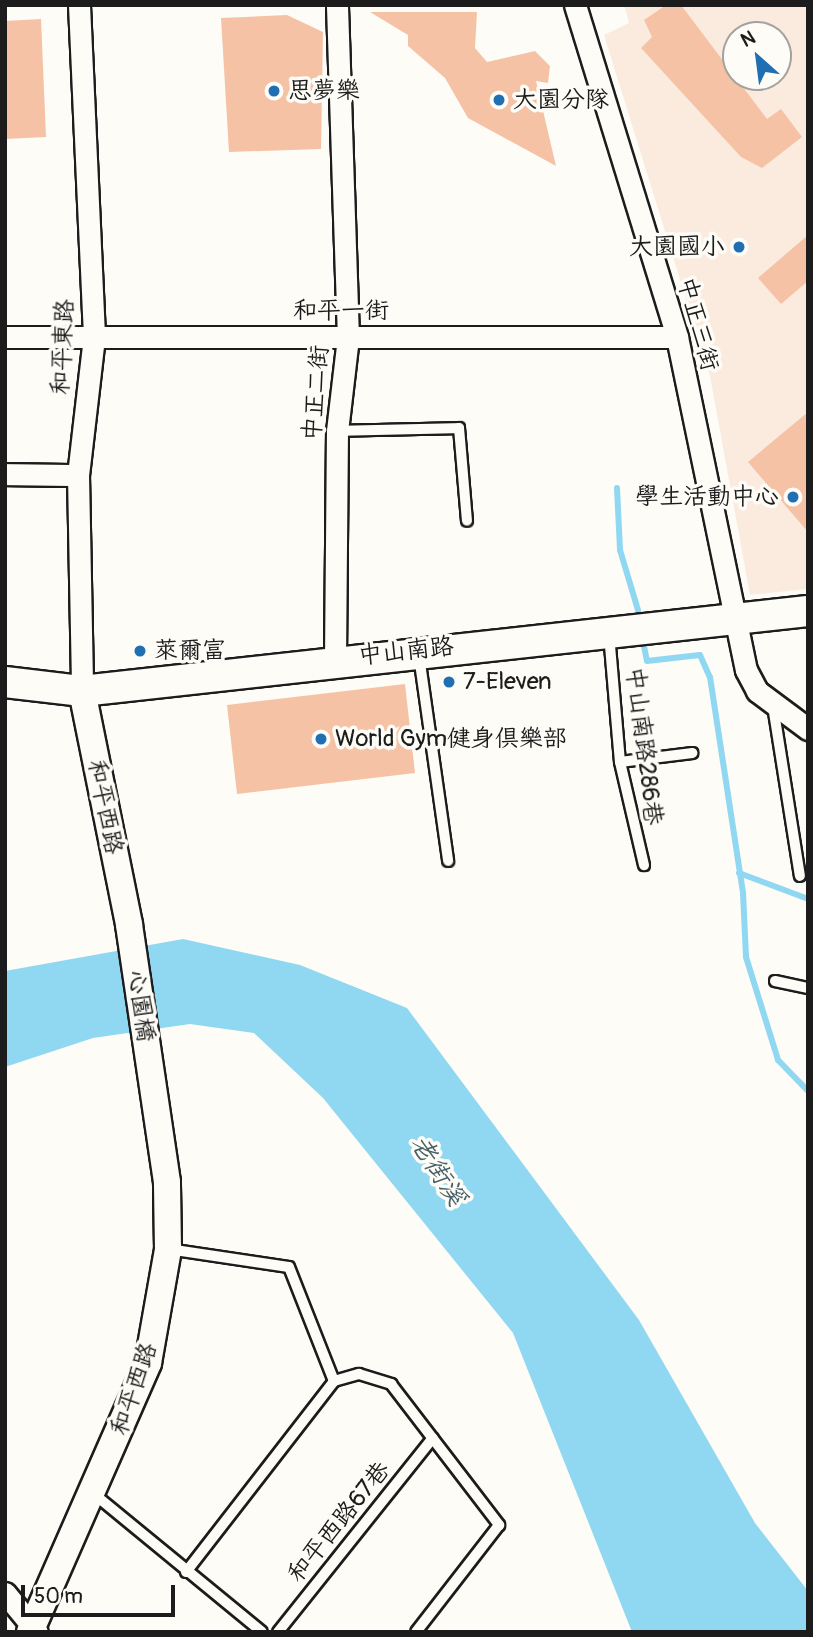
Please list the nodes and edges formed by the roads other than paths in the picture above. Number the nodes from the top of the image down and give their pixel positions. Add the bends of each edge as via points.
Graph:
1 (79, 5) edge
2 (337, 5) edge
3 (575, 5) edge
4 (5, 337) edge
5 (94, 337) junction
6 (677, 337) junction
7 (348, 338) junction
8 (338, 430) junction
9 (5, 474) edge
10 (78, 475) junction
11 (467, 520) dead end
12 (808, 611) edge
13 (733, 622) junction
14 (609, 631) junction
15 (418, 650) junction
16 (335, 659) junction
17 (5, 682) edge
18 (82, 691) junction
19 (773, 702) junction
20 (808, 729) edge
21 (692, 753) dead end
22 (620, 762) junction
23 (448, 861) dead end
24 (645, 865) dead end
25 (800, 876) dead end
26 (129, 924) joint
27 (775, 981) dead end
28 (808, 988) edge
29 (153, 1089) joint
30 (168, 1249) junction
31 (334, 1381) junction
32 (433, 1438) junction
33 (94, 1494) junction
34 (186, 1572) junction
35 (5, 1593) edge
36 (33, 1630) edge
37 (262, 1632) edge
38 (278, 1632) edge
39 (416, 1632) edge

1 - 5 street, 和平東路
2 - 7 street, 中正二街
3 - 6 street, 中正三街
4 - 5 street, 和平一街
5 - 7 street, 和平一街
5 - 10 street, 和平東路
6 - 7 street, 和平一街
6 - 13 street, 中正三街
7 - 8 street, 中正二街
8 - 11 lane via 459,428
8 - 16 street, 中正二街
9 - 10 street
10 - 18 street, 和平東路
12 - 13 main road, 中山南路
13 - 14 main road, 中山南路
13 - 19 street, 中正三街 via 746,670 757,691
14 - 15 main road, 中山南路
14 - 22 lane, 中山南路286巷
15 - 16 main road, 中山南路
15 - 23 lane
16 - 18 main road, 中山南路
17 - 18 main road, 中山南路
18 - 26 street, 和平西路
19 - 20 street, 中正三街
19 - 25 lane
21 - 22 lane
22 - 24 lane, 中山南路286巷
26 - 29 street, 心園橋
27 - 28 lane
29 - 30 street, 和平西路 via 167,1182
30 - 31 lane via 289,1267
30 - 33 street, 和平西路 via 148,1363
31 - 32 lane via 359,1374 391,1384
31 - 34 lane
32 - 38 lane, 和平西路67巷
32 - 39 lane via 499,1525
33 - 34 lane
33 - 36 street, 和平西路
34 - 37 lane
35 - 36 street

